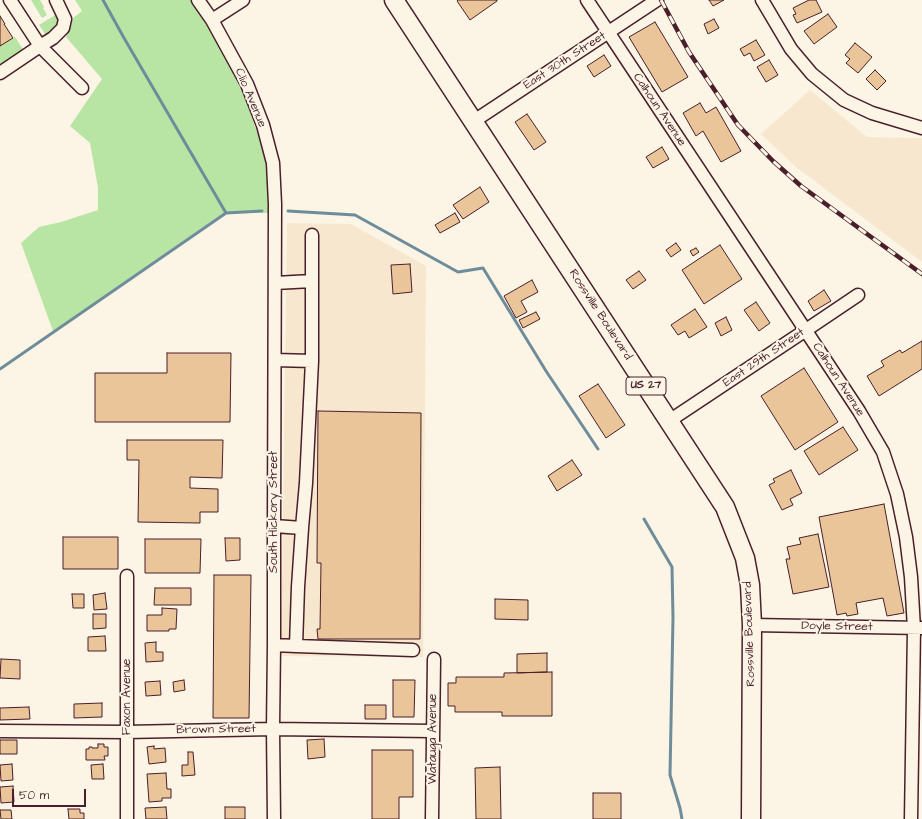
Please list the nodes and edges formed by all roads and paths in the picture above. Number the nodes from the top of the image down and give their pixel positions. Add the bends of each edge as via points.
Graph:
1 (10, 0) edge
2 (56, 0) edge
3 (198, 0) edge
4 (243, 0) edge
5 (394, 0) edge
6 (587, 0) edge
7 (657, 0) edge
8 (762, 0) edge
9 (212, 20) junction
10 (608, 33) junction
11 (40, 46) junction
12 (0, 73) edge
13 (82, 88) dead end
14 (474, 121) junction
15 (922, 128) edge
16 (275, 204) joint
17 (312, 235) dead end
18 (312, 281) junction
19 (275, 282) junction
20 (858, 295) dead end
21 (806, 330) junction
22 (274, 360) junction
23 (312, 361) junction
24 (669, 421) junction
25 (274, 526) junction
26 (302, 528) junction
27 (127, 576) dead end
28 (752, 625) junction
29 (918, 628) edge
30 (274, 645) junction
31 (296, 646) junction
32 (413, 650) dead end
33 (434, 659) dead end
34 (273, 729) junction
35 (0, 731) edge
36 (432, 731) junction
37 (126, 732) junction
38 (127, 819) edge
39 (274, 819) edge
40 (432, 819) edge
41 (751, 819) edge
42 (911, 819) edge

1 - 11 street
2 - 11 street via 65,19 63,28
3 - 9 street, Clio Avenue
4 - 9 street
5 - 14 highway, Rossville Boulevard / US 27
6 - 10 street, Calhoun Avenue
7 - 10 street, East 30th Street
8 - 15 street via 791,49 812,74 844,100 872,113
9 - 16 street, Clio Avenue via 247,84 263,125 273,163
10 - 14 street, East 30th Street
10 - 21 street, Calhoun Avenue
11 - 12 street
11 - 13 street
14 - 24 highway, Rossville Boulevard / US 27
16 - 19 street, South Hickory Street
17 - 18 street
18 - 19 street
18 - 23 street
19 - 22 street, South Hickory Street
20 - 21 street, East 29th Street
21 - 24 street, East 29th Street
21 - 29 street, Calhoun Avenue via 883,452 897,494 906,537
22 - 23 street
22 - 25 street, South Hickory Street
23 - 26 street
24 - 28 highway, Rossville Boulevard / US 27 via 725,507 730,519 745,558 750,585
25 - 26 street
25 - 30 street, South Hickory Street
26 - 31 street
27 - 37 street, Faxon Avenue
28 - 29 street, Doyle Street
28 - 41 highway, Rossville Boulevard / US 27
29 - 42 street, Calhoun Avenue
30 - 31 street
30 - 34 street, South Hickory Street
31 - 32 street
33 - 36 street, Watauga Avenue
34 - 36 street, Brown Street
34 - 37 street, Brown Street
34 - 39 street, South Hickory Street
35 - 37 street, Brown Street
36 - 40 street, Watauga Avenue
37 - 38 street, Faxon Avenue

